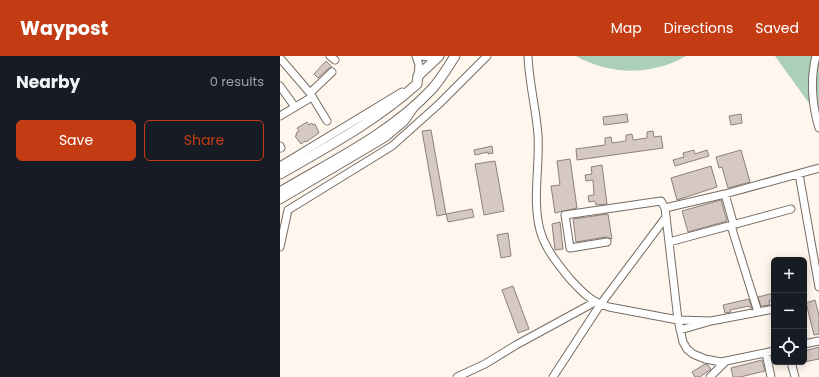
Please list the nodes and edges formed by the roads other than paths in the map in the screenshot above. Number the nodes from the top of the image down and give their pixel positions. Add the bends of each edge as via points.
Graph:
1 (416, 56) edge
2 (421, 56) edge
3 (438, 56) edge
4 (455, 56) edge
5 (487, 56) edge
6 (528, 56) edge
7 (816, 56) edge
8 (280, 58) edge
9 (332, 72) dead end
10 (417, 80) junction
11 (812, 81) junction
12 (280, 86) edge
13 (311, 95) junction
14 (819, 101) edge
15 (415, 106) junction
16 (295, 107) junction
17 (280, 116) edge
18 (327, 121) dead end
19 (819, 128) edge
20 (280, 166) edge
21 (819, 168) edge
22 (280, 174) edge
23 (799, 174) junction
24 (284, 190) edge
25 (725, 194) junction
26 (280, 200) edge
27 (665, 208) junction
28 (791, 209) dead end
29 (666, 217) junction
30 (732, 226) junction
31 (607, 242) dead end
32 (669, 242) junction
33 (280, 248) edge
34 (819, 287) edge
35 (598, 304) junction
36 (771, 310) edge
37 (758, 312) junction
38 (678, 320) junction
39 (711, 321) junction
40 (680, 330) junction
41 (819, 341) edge
42 (807, 343) edge
43 (771, 352) edge
44 (766, 353) junction
45 (725, 362) junction
46 (792, 365) edge
47 (457, 377) edge
48 (553, 377) edge
49 (710, 377) edge
50 (771, 377) edge
51 (795, 377) edge

1 - 10 street via 419,65
2 - 3 street
3 - 10 main road
4 - 15 main road via 434,87
5 - 33 street via 396,143 288,210
6 - 35 street via 538,136 537,207 540,229 546,245 560,267 583,294
7 - 11 street
8 - 13 street
9 - 13 street
10 - 20 street
10 - 22 main road via 382,112
11 - 14 street
11 - 19 street
12 - 16 street
13 - 16 street
13 - 18 street
15 - 24 main road via 364,143
15 - 26 street via 405,121 385,138
16 - 17 street
21 - 23 street
23 - 25 street
23 - 34 street
25 - 27 street
25 - 30 street
27 - 29 street
27 - 31 street via 662,201 565,215 570,248
28 - 30 street
29 - 32 street
29 - 35 street
30 - 32 street
30 - 37 street
32 - 38 street
35 - 38 street
35 - 47 street
35 - 48 street
36 - 37 street
37 - 39 street
38 - 39 street
38 - 40 street
39 - 40 street
40 - 45 street via 689,352 709,361
41 - 42 street
43 - 44 street
44 - 45 street
44 - 50 street
45 - 49 street
46 - 51 street

